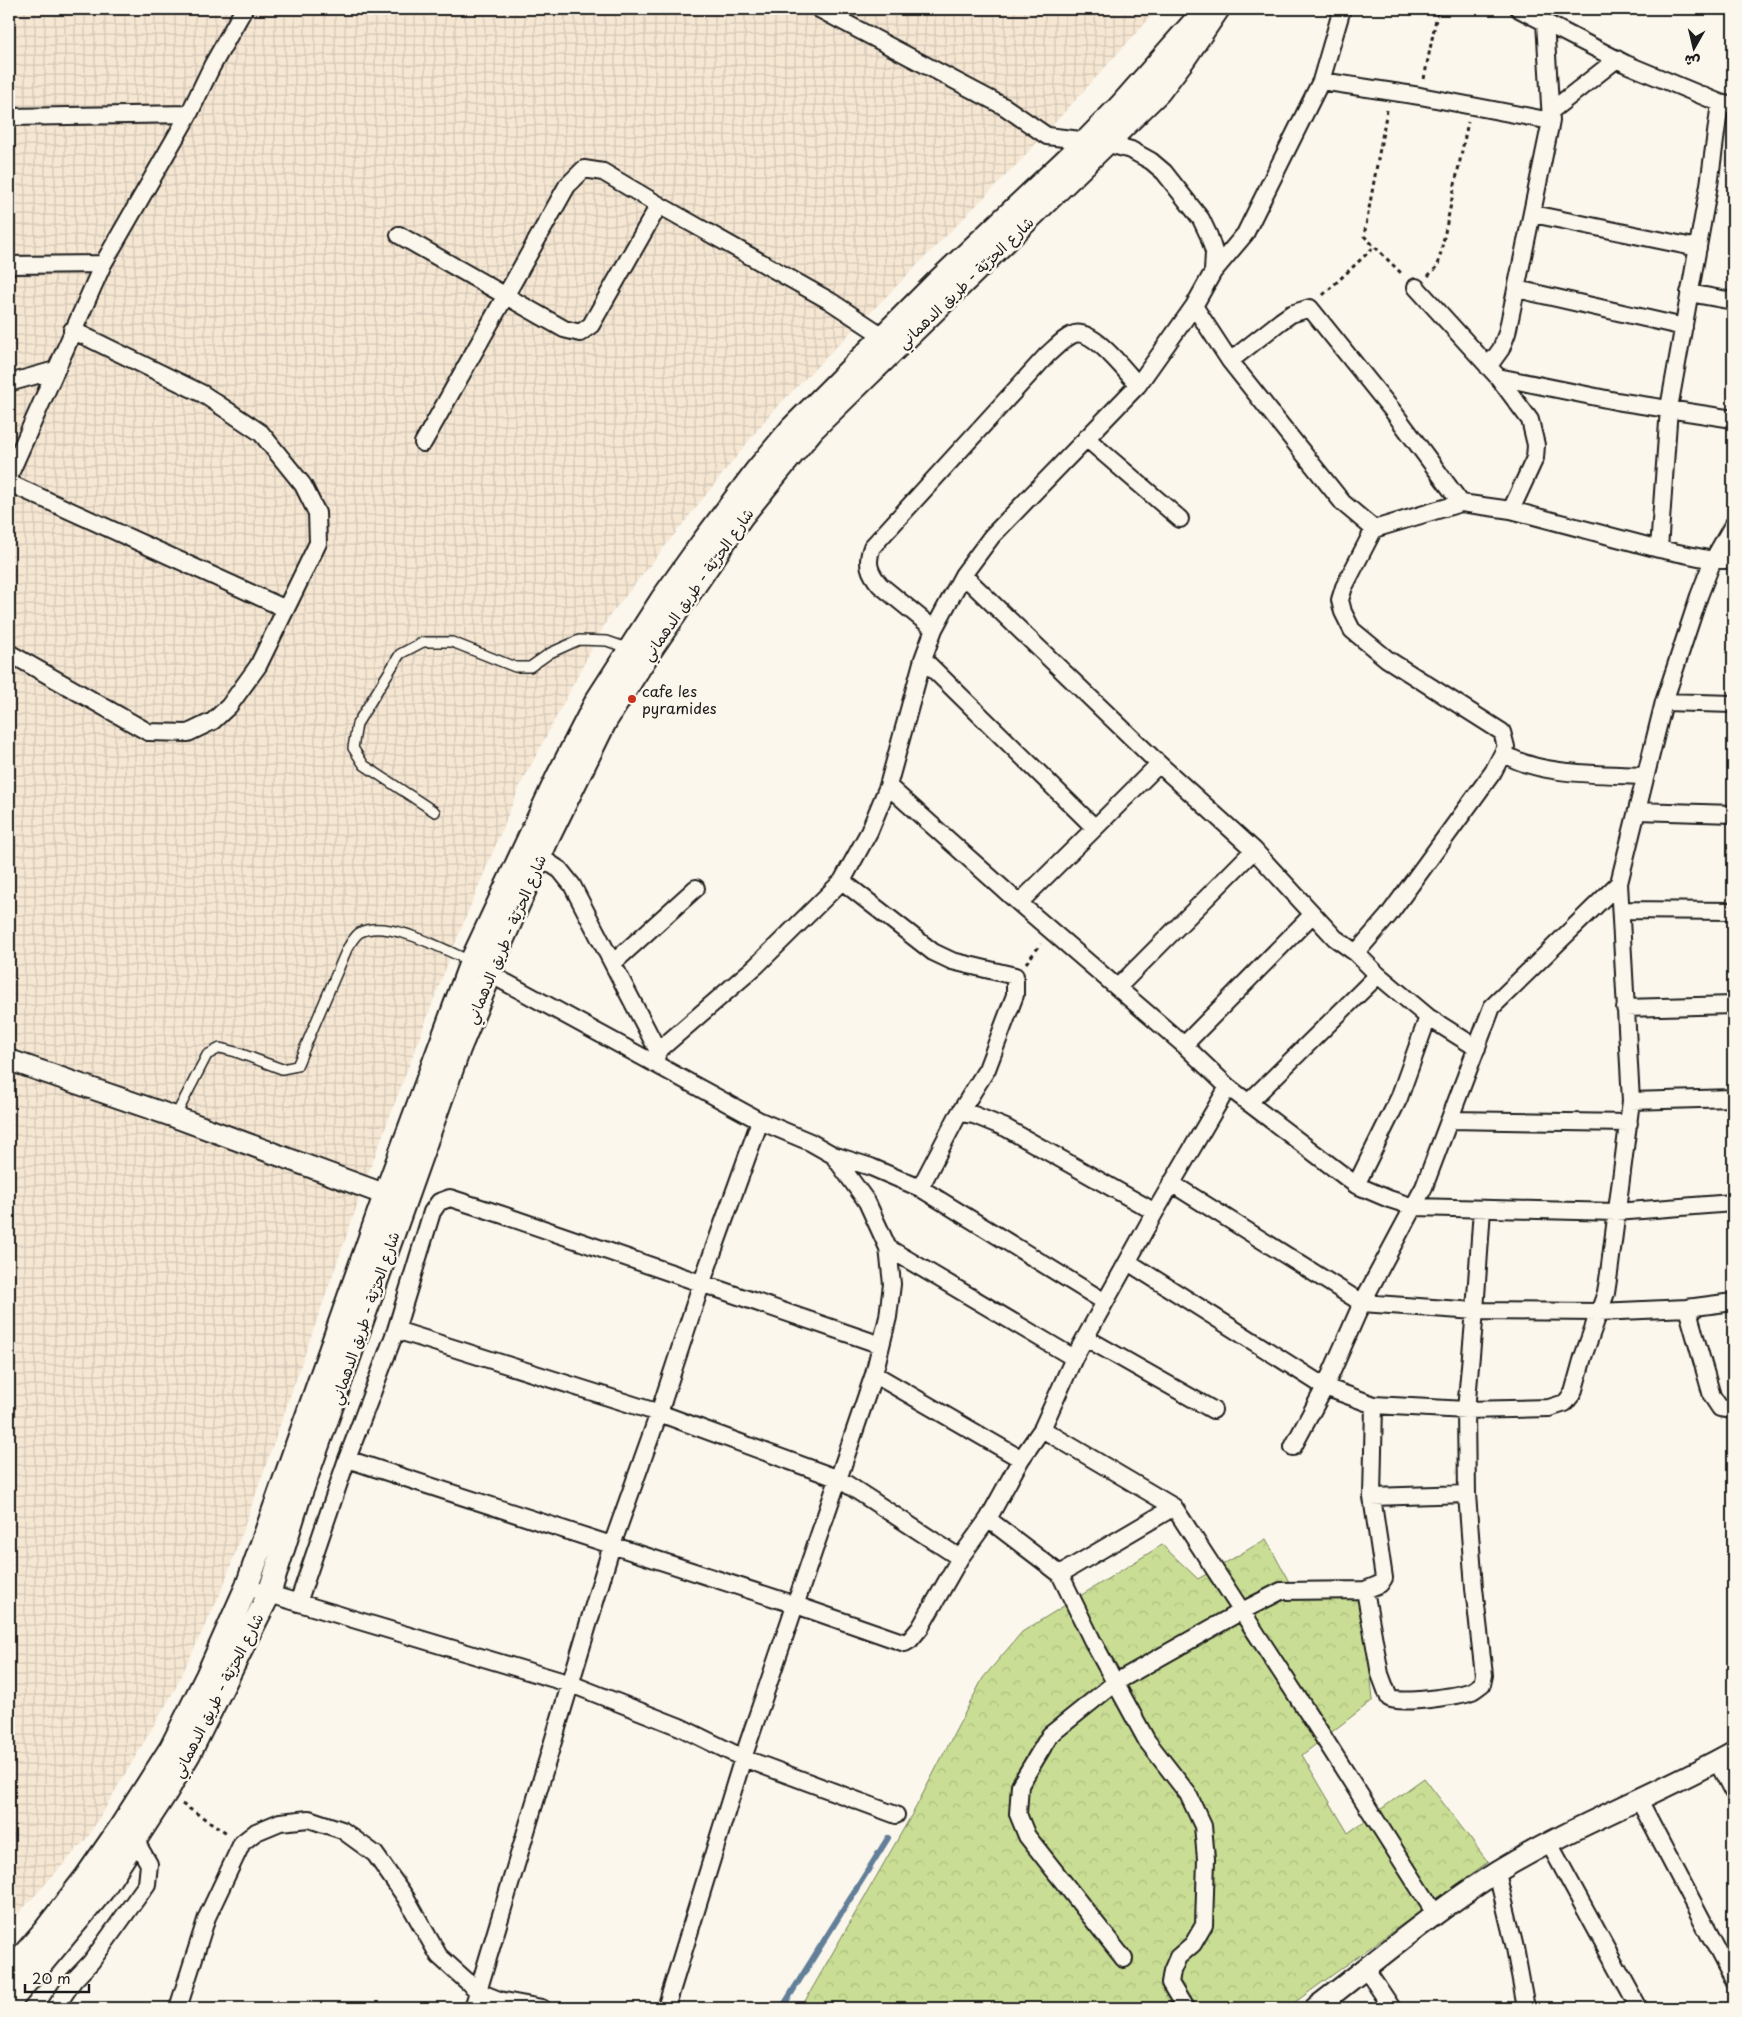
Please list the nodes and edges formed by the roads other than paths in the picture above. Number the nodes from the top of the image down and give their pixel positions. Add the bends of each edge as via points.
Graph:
1 (244, 9) edge
2 (819, 9) edge
3 (1202, 9) edge
4 (1218, 9) edge
5 (1342, 9) edge
6 (1519, 9) edge
7 (1545, 22) junction
8 (1617, 60) junction
9 (1321, 80) junction
10 (1727, 105) edge
11 (189, 114) junction
12 (1551, 116) junction
13 (9, 117) edge
14 (1096, 142) junction
15 (659, 206) junction
16 (1533, 214) junction
17 (399, 234) dead end
18 (1698, 248) junction
19 (103, 264) junction
20 (9, 265) edge
21 (1213, 272) junction
22 (1416, 287) road end
23 (1517, 289) junction
24 (1689, 293) junction
25 (505, 296) junction
26 (1733, 302) edge
27 (1194, 306) junction
28 (1684, 327) junction
29 (72, 330) junction
30 (883, 336) junction
31 (1230, 360) junction
32 (55, 370) junction
33 (1493, 372) junction
34 (9, 382) edge
35 (1138, 385) junction
36 (1669, 408) junction
37 (1733, 419) edge
38 (1086, 438) junction
39 (423, 443) dead end
40 (9, 476) edge
41 (9, 483) edge
42 (1461, 503) junction
43 (1511, 510) junction
44 (1180, 519) dead end
45 (1733, 525) edge
46 (1374, 529) junction
47 (1659, 549) junction
48 (1713, 560) junction
49 (1733, 560) edge
50 (963, 575) junction
51 (286, 609) junction
52 (934, 629) junction
53 (9, 653) edge
54 (638, 653) junction
55 (923, 659) junction
56 (1664, 702) junction
57 (1733, 704) edge
58 (1503, 753) junction
59 (1159, 764) junction
60 (1644, 776) junction
61 (888, 786) junction
62 (1637, 811) junction
63 (436, 812) dead end
64 (1733, 814) edge
65 (1095, 828) junction
66 (1254, 850) junction
67 (540, 857) junction
68 (842, 881) junction
69 (1619, 883) junction
70 (696, 888) dead end
71 (1019, 903) junction
72 (1621, 910) junction
73 (1733, 911) edge
74 (1312, 915) junction
75 (1356, 953) junction
76 (471, 962) junction
77 (613, 963) junction
78 (490, 975) junction
79 (1378, 975) junction
80 (1118, 987) junction
81 (1733, 1005) edge
82 (1625, 1008) junction
83 (1428, 1017) junction
84 (1184, 1045) junction
85 (1477, 1048) junction
86 (656, 1058) junction
87 (9, 1060) edge
88 (1228, 1087) junction
89 (1733, 1098) edge
90 (1631, 1101) junction
91 (1248, 1103) junction
92 (959, 1114) junction
93 (175, 1117) junction
94 (1450, 1120) junction
95 (760, 1121) junction
96 (1629, 1123) junction
97 (832, 1155) junction
98 (1171, 1184) junction
99 (1356, 1185) junction
100 (920, 1188) junction
101 (395, 1198) junction
102 (1733, 1203) edge
103 (1414, 1207) junction
104 (1482, 1209) junction
105 (1155, 1212) junction
106 (1616, 1212) junction
107 (888, 1248) junction
108 (1128, 1262) junction
109 (702, 1282) junction
110 (1105, 1302) junction
111 (1733, 1302) edge
112 (1362, 1303) junction
113 (1687, 1308) junction
114 (1476, 1311) junction
115 (1599, 1312) junction
116 (396, 1330) junction
117 (1086, 1338) junction
118 (881, 1345) junction
119 (1074, 1358) junction
120 (874, 1374) junction
121 (1325, 1387) junction
122 (1374, 1405) junction
123 (1213, 1410) dead end
124 (1466, 1410) junction
125 (1733, 1410) edge
126 (659, 1414) junction
127 (1042, 1429) junction
128 (1293, 1447) dead end
129 (348, 1459) junction
130 (1021, 1459) junction
131 (839, 1479) junction
132 (1467, 1494) junction
133 (1372, 1497) junction
134 (1174, 1507) junction
135 (988, 1519) junction
136 (612, 1546) junction
137 (960, 1558) junction
138 (1060, 1574) junction
139 (247, 1586) junction
140 (1365, 1590) junction
141 (269, 1594) junction
142 (298, 1603) junction
143 (796, 1605) junction
144 (1240, 1612) junction
145 (1116, 1682) junction
146 (571, 1684) junction
147 (1725, 1757) edge
148 (743, 1758) junction
149 (1733, 1792) edge
150 (1639, 1800) junction
151 (896, 1815) dead end
152 (135, 1840) junction
153 (1549, 1843) junction
154 (1497, 1872) junction
155 (1436, 1915) junction
156 (1124, 1959) dead end
157 (1366, 1969) junction
158 (9, 1972) edge
159 (1733, 1980) edge
160 (479, 1992) junction
161 (9, 2003) edge
162 (56, 2008) edge
163 (178, 2008) edge
164 (473, 2008) edge
165 (542, 2008) edge
166 (666, 2008) edge
167 (1185, 2008) edge
168 (1315, 2008) edge
169 (1392, 2008) edge
170 (1526, 2008) edge
171 (1639, 2008) edge

1 - 11 street
2 - 14 street via 1005,107 1047,136
3 - 14 main road, شارع الحرّيّة - طريق الدهماني
4 - 14 main road, شارع الحرّيّة - طريق الدهماني via 1159,92
5 - 9 street
6 - 7 street
7 - 8 street
7 - 12 street
8 - 10 street
8 - 12 street
9 - 12 street via 1471,107
9 - 21 street via 1244,234
10 - 18 street
11 - 13 street
11 - 19 street
12 - 16 street
14 - 21 street via 1131,150 1151,160 1164,172 1201,218 1214,252
14 - 30 main road, شارع الحرّيّة - طريق الدهماني via 943,276
14 - 54 main road, شارع الحرّيّة - طريق الدهماني via 814,429 742,516
15 - 25 street via 591,325 580,333 564,329
15 - 25 street via 603,172 584,169 566,186
15 - 30 street via 830,301
16 - 18 street
16 - 23 street
17 - 25 street
18 - 24 street
19 - 20 street
19 - 29 street
21 - 27 street
22 - 33 street
23 - 28 street
23 - 33 street via 1507,333
24 - 26 street
24 - 28 street
25 - 39 street
27 - 31 street
27 - 35 street
28 - 36 street
29 - 32 street
29 - 51 street via 203,394 261,433 303,486 317,513 318,542
30 - 54 main road, شارع الحرّيّة - طريق الدهماني via 791,429 756,471 662,599
31 - 42 street via 1286,317 1310,308
31 - 46 street via 1343,503
32 - 34 street
32 - 40 street
33 - 36 street via 1616,401
33 - 43 street via 1530,420 1536,445 1530,471
35 - 38 street
35 - 52 street via 1097,341 1081,332 1072,334 1047,355 872,547 868,557 873,576
36 - 37 street
36 - 47 street
38 - 44 street
38 - 50 street via 992,536
41 - 51 street
42 - 43 street
42 - 46 street
43 - 47 street
45 - 48 street
46 - 58 street via 1340,600 1352,630 1387,660 1502,732 1506,747
47 - 48 street
48 - 49 street
48 - 56 street
50 - 52 street
50 - 59 street
51 - 53 street via 258,666 229,706 213,721 188,733 148,732
52 - 55 street
54 - 63 lane via 607,641 579,640 550,653 530,667 515,667 452,642 423,642 400,654 357,724 353,748 364,765
54 - 67 main road, شارع الحرّيّة - طريق الدهماني
54 - 76 main road, شارع الحرّيّة - طريق الدهماني via 597,700
55 - 61 street
55 - 65 street
56 - 57 street
56 - 60 street
58 - 60 street via 1538,768
58 - 75 street via 1493,772 1388,916
59 - 65 street
59 - 66 street
60 - 62 street
61 - 68 street via 869,832
61 - 71 street
62 - 64 street
62 - 69 street
65 - 71 street
66 - 74 street
66 - 80 street
67 - 77 street via 560,870 572,885
67 - 78 main road, شارع الحرّيّة - طريق الدهماني
68 - 86 street
68 - 92 street via 933,952 1015,976 1015,995 987,1069
69 - 72 street
69 - 85 street via 1492,1007
70 - 77 street
71 - 80 street
72 - 73 street
72 - 82 street
74 - 75 street
74 - 84 street
75 - 79 street
76 - 78 street
76 - 93 lane via 404,932 376,929 359,933 347,948 297,1066 282,1069 220,1048 207,1055
76 - 101 main road, شارع الحرّيّة - طريق الدهماني
77 - 86 street
78 - 86 street
78 - 101 main road, شارع الحرّيّة - طريق الدهماني
79 - 83 street
79 - 91 street
80 - 84 street
81 - 82 street
82 - 90 street
83 - 85 street
83 - 99 street via 1399,1098
84 - 88 street
85 - 94 street
86 - 95 street
87 - 93 street
88 - 91 street
88 - 98 street
89 - 90 street
90 - 96 street
91 - 99 street
92 - 100 street
92 - 105 street via 974,1115 1006,1128
93 - 101 street
94 - 96 street
94 - 103 street
95 - 97 street
95 - 109 street
96 - 106 street
97 - 100 street
97 - 107 street via 867,1202
98 - 105 street
98 - 112 street
99 - 103 street
100 - 110 street
101 - 139 main road, شارع الحرّيّة - طريق الدهماني
101 - 141 main road, شارع الحرّيّة - طريق الدهماني
102 - 106 street
103 - 104 street
103 - 112 street
104 - 106 street
104 - 114 street
105 - 108 street
106 - 115 street via 1607,1286
107 - 118 street via 892,1284
107 - 119 street
108 - 110 street
108 - 121 street
109 - 116 street via 450,1198 439,1202 432,1212
109 - 118 street
109 - 126 street
110 - 117 street
111 - 113 street
112 - 114 street
112 - 121 street
113 - 115 street
113 - 125 street via 1712,1396 1720,1408
114 - 115 street
114 - 124 street
115 - 124 street via 1573,1394 1565,1402 1549,1408
116 - 126 street
116 - 129 street
117 - 119 street
117 - 123 street
118 - 120 street
119 - 127 street
120 - 130 street
120 - 131 street
121 - 122 street
121 - 128 street
122 - 124 street
122 - 133 street
124 - 132 street
126 - 131 street
126 - 136 street
127 - 130 street
127 - 134 street
129 - 136 street
129 - 142 street
130 - 135 street
131 - 137 street
131 - 143 street
132 - 133 street
132 - 140 street via 1484,1676 1482,1684 1451,1696 1398,1702 1389,1698 1380,1674
133 - 140 street via 1384,1578 1375,1587
134 - 138 street
134 - 144 street
135 - 137 street
135 - 138 street
136 - 143 street
136 - 146 street
137 - 143 street via 920,1628 905,1643
138 - 145 street
139 - 141 street
139 - 158 main road, شارع الحرّيّة - طريق الدهماني via 207,1676 166,1756 86,1877
140 - 144 street via 1281,1591
141 - 142 street
141 - 152 main road, شارع الحرّيّة - طريق الدهماني via 189,1754
142 - 146 street
143 - 148 street
144 - 145 street
144 - 155 street
145 - 156 street via 1050,1735 1020,1785 1018,1814 1027,1836
145 - 167 street via 1147,1740 1188,1794 1204,1826 1204,1925 1193,1944 1178,1957 1170,1983
146 - 148 street via 680,1726
146 - 160 street
147 - 149 street
147 - 150 street
148 - 151 street
148 - 166 street
150 - 153 street
150 - 159 street
152 - 161 main road, شارع الحرّيّة - طريق الدهماني via 102,1890
152 - 162 street via 149,1864 147,1884
153 - 154 street
153 - 171 street
154 - 155 street
154 - 170 street
155 - 157 street
157 - 168 street
157 - 169 street
160 - 163 street via 439,1956 406,1898 375,1854 342,1830 309,1819 280,1822 256,1832 242,1843 207,1917
160 - 164 street
160 - 165 street via 499,2000

